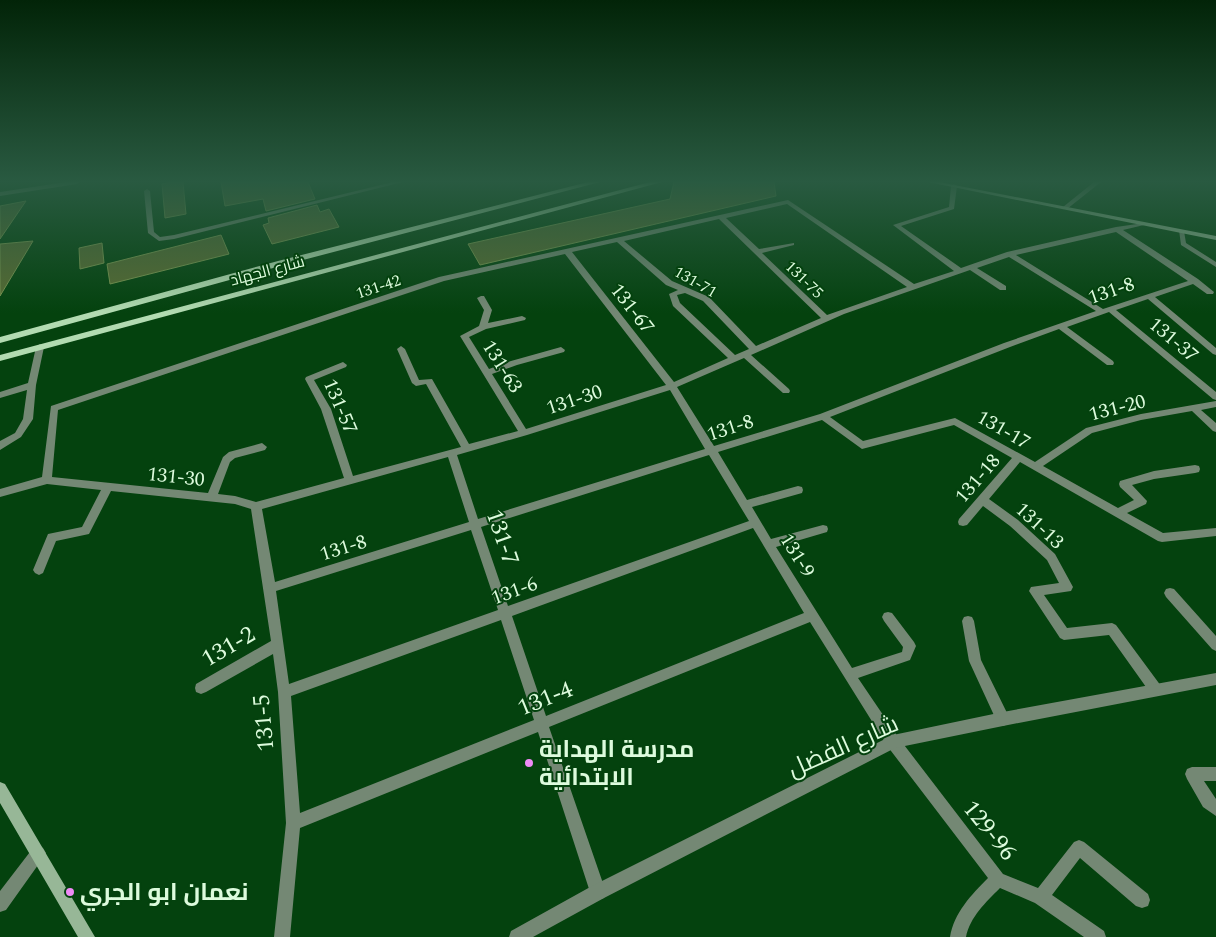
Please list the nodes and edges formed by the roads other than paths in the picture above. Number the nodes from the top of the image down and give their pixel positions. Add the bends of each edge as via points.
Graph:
1 (150, 226) edge
2 (220, 226) edge
3 (426, 226) edge
4 (494, 226) edge
5 (682, 226) edge
6 (730, 226) edge
7 (823, 226) edge
8 (897, 226) edge
9 (1133, 226) edge
10 (1150, 226) edge
11 (1116, 229) junction
12 (1181, 232) junction
13 (1216, 238) edge
14 (619, 240) junction
15 (792, 244) dead end
16 (567, 251) junction
17 (756, 252) junction
18 (1010, 254) junction
19 (1216, 265) edge
20 (972, 268) junction
21 (961, 272) junction
22 (1195, 281) junction
23 (914, 288) junction
24 (1003, 288) dead end
25 (686, 290) junction
26 (1210, 292) dead end
27 (1149, 296) junction
28 (481, 298) dead end
29 (1106, 310) junction
30 (522, 318) dead end
31 (827, 319) junction
32 (1060, 326) junction
33 (483, 327) junction
34 (0, 340) edge
35 (40, 347) junction
36 (401, 349) dead end
37 (1214, 349) edge
38 (561, 350) dead end
39 (755, 350) junction
40 (745, 354) junction
41 (0, 358) edge
42 (734, 359) junction
43 (1110, 363) dead end
44 (342, 365) dead end
45 (487, 373) junction
46 (32, 385) junction
47 (672, 386) junction
48 (786, 390) dead end
49 (0, 394) edge
50 (1216, 397) edge
51 (1216, 404) edge
52 (1194, 408) junction
53 (822, 416) junction
54 (1216, 429) edge
55 (524, 433) junction
56 (0, 446) edge
57 (262, 447) dead end
58 (467, 449) junction
59 (712, 451) junction
60 (451, 453) junction
61 (1019, 457) junction
62 (1035, 467) junction
63 (1195, 470) dead end
64 (47, 480) junction
65 (350, 481) junction
66 (108, 486) junction
67 (798, 490) dead end
68 (0, 493) edge
69 (211, 498) junction
70 (982, 500) junction
71 (745, 505) junction
72 (256, 506) junction
73 (1117, 513) junction
74 (963, 522) dead end
75 (756, 523) junction
76 (474, 524) junction
77 (823, 529) dead end
78 (1216, 532) edge
79 (769, 544) junction
80 (39, 570) dead end
81 (270, 588) junction
82 (1170, 594) dead end
83 (505, 613) junction
84 (813, 615) junction
85 (888, 617) dead end
86 (968, 621) dead end
87 (278, 644) junction
88 (1216, 645) edge
89 (849, 675) junction
90 (1216, 679) edge
91 (201, 688) dead end
92 (1156, 690) junction
93 (284, 692) junction
94 (1003, 719) junction
95 (541, 724) junction
96 (894, 742) junction
97 (1216, 774) edge
98 (0, 790) edge
99 (1216, 809) edge
100 (293, 822) junction
101 (38, 853) junction
102 (998, 879) junction
103 (598, 892) junction
104 (1041, 897) junction
105 (1142, 900) dead end
106 (0, 904) edge
107 (88, 937) edge
108 (282, 937) edge
109 (516, 937) edge
110 (958, 937) edge
111 (1098, 937) edge

1 - 2 street via 151,233 159,239
3 - 34 main road, شارع الجهاد
4 - 35 main road, شارع الجهاد
5 - 14 street, 131-42
6 - 17 street, 131-75
7 - 23 street, 131-42
8 - 21 street
9 - 11 street, 131-30
10 - 12 street
11 - 18 street, 131-30
11 - 22 street
12 - 13 street
12 - 19 street via 1183,244
14 - 16 street, 131-42
14 - 25 street, 131-71 via 669,283
15 - 17 street
16 - 47 street, 131-67
16 - 64 street, 131-42 via 442,279 54,408
17 - 31 street, 131-75
18 - 20 street, 131-30
18 - 29 street, 131-37
20 - 21 street, 131-30
20 - 24 street
21 - 23 street, 131-30
22 - 26 street
22 - 27 street, 131-8
23 - 31 street, 131-30
25 - 39 street, 131-71 via 706,299
25 - 42 street via 673,294 676,304
27 - 29 street, 131-8
27 - 37 street
28 - 33 street, 131-63 via 488,310
29 - 32 street, 131-8
29 - 50 street, 131-37
30 - 33 street
31 - 39 street, 131-30
32 - 43 street
32 - 53 street, 131-8
33 - 45 street, 131-63 via 464,336
35 - 41 main road, شارع الجهاد
35 - 46 street
36 - 58 street via 416,383 429,381
38 - 45 street
39 - 40 street, 131-30
40 - 42 street, 131-30
40 - 48 street
42 - 47 street, 131-30
44 - 65 street, 131-57 via 308,379 326,409
45 - 55 street, 131-63
46 - 49 street
46 - 56 street via 28,419 18,435
47 - 55 street, 131-30
47 - 59 street, 131-9
51 - 52 street, 131-20
52 - 54 street
52 - 62 street, 131-20 via 1089,430
53 - 59 street, 131-8
53 - 61 street, 131-17 via 862,445 955,421
55 - 58 street, 131-30
57 - 69 street via 232,454 226,460
58 - 60 street, 131-30
59 - 71 street, 131-9
59 - 76 street, 131-8
60 - 65 street, 131-30
60 - 76 street, 131-7
61 - 62 street, 131-17
61 - 70 street, 131-18
62 - 73 street, 131-17
63 - 73 street via 1154,475 1124,484 1142,501
64 - 66 street, 131-30
64 - 68 street, 131-30
65 - 72 street, 131-30
66 - 69 street, 131-30
66 - 80 street via 85,530 52,537
67 - 71 street
69 - 72 street, 131-30
70 - 74 street, 131-18
70 - 92 street, 131-13 via 1014,523 1051,557 1067,587 1036,591 1064,634 1112,629
71 - 75 street, 131-9
72 - 81 street, 131-5
73 - 78 street, 131-17 via 1162,538
75 - 79 street, 131-9
75 - 83 street, 131-6
76 - 81 street, 131-8
76 - 83 street, 131-7
77 - 79 street
79 - 84 street, 131-9
81 - 87 street, 131-5
82 - 88 street
83 - 93 street, 131-6
83 - 95 street, 131-7
84 - 89 street, 131-9
84 - 95 street, 131-4
85 - 89 street via 910,646 906,656
86 - 94 street via 975,661
87 - 91 street, 131-2
87 - 93 street, 131-5
89 - 96 street, 131-9
90 - 92 street, شارع الفضل
92 - 94 street, شارع الفضل
93 - 100 street, 131-5
94 - 96 street, شارع الفضل
95 - 100 street, 131-4
95 - 103 street, 131-7
96 - 102 street, 129-96
96 - 103 street, شارع الفضل
97 - 99 street via 1192,774 1208,802
98 - 101 street
100 - 108 street, 131-5
101 - 106 street
101 - 107 street
102 - 104 street, 129-96
102 - 110 street via 975,902 958,930
103 - 109 street, شارع الفضل
104 - 105 street via 1079,847
104 - 111 street, 129-96

